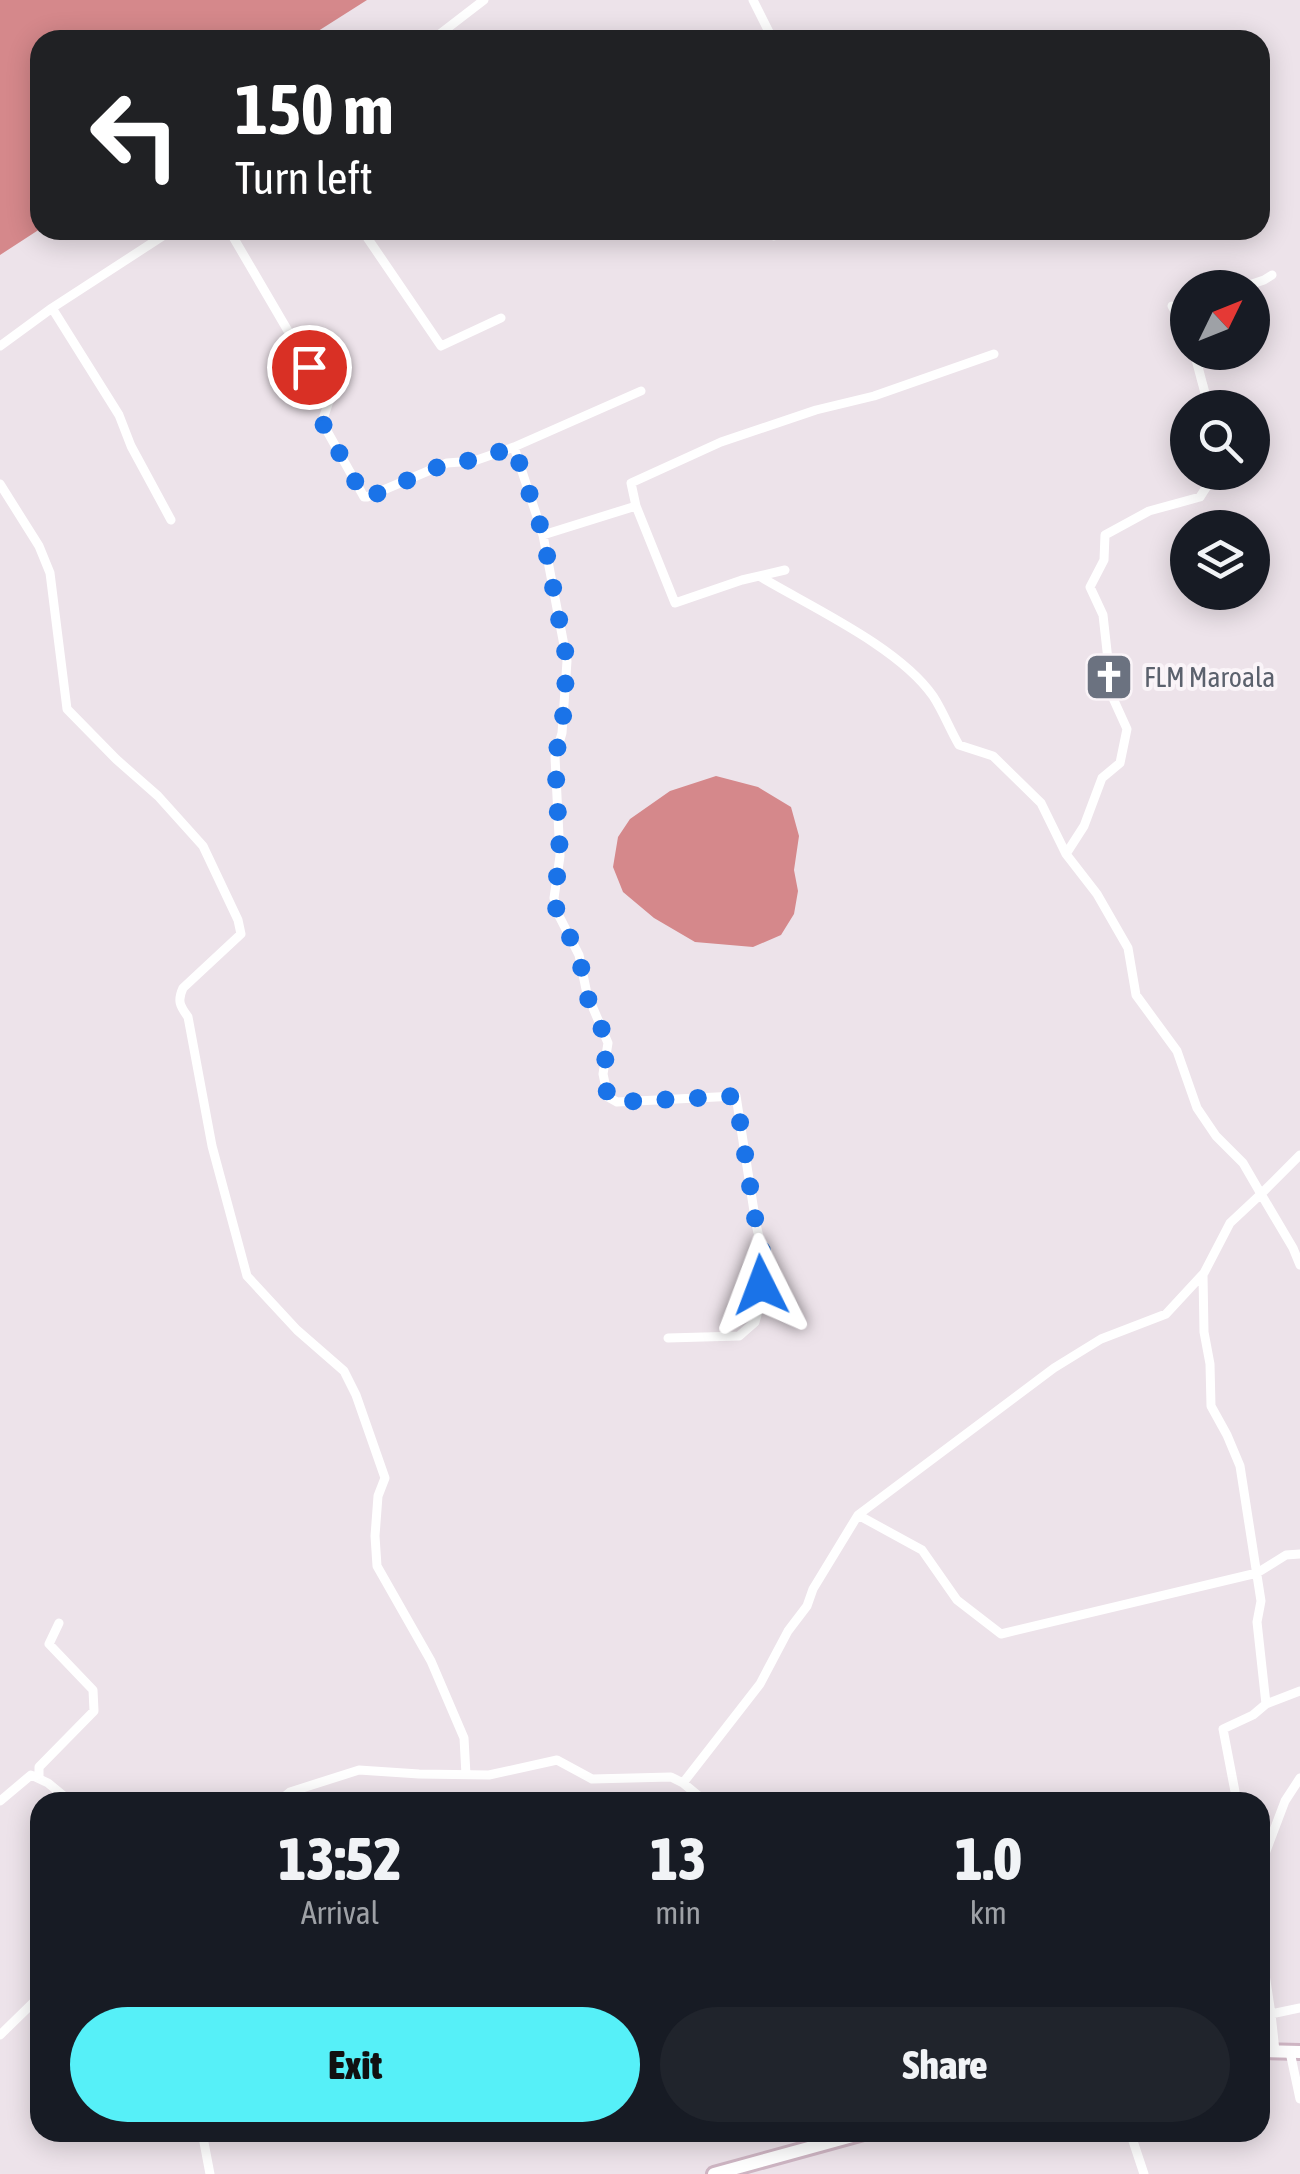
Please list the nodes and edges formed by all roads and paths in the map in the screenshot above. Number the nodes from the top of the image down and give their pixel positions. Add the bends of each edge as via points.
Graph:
1 (484, 0) edge
2 (754, 0) edge
3 (445, 30) edge
4 (768, 30) edge
5 (157, 240) edge
6 (235, 240) edge
7 (369, 240) edge
8 (52, 308) junction
9 (501, 318) dead end
10 (0, 346) edge
11 (994, 354) dead end
12 (641, 391) dead end
13 (514, 447) junction
14 (0, 484) edge
15 (1205, 490) edge
16 (636, 506) junction
17 (171, 520) dead end
18 (543, 534) junction
19 (785, 570) dead end
20 (759, 576) junction
21 (1066, 854) junction
22 (1300, 1155) edge
23 (1261, 1194) junction
24 (1300, 1264) edge
25 (1204, 1273) junction
26 (668, 1338) dead end
27 (858, 1515) junction
28 (1300, 1554) edge
29 (1257, 1573) junction
30 (59, 1623) dead end
31 (1300, 1691) edge
32 (1266, 1704) junction
33 (466, 1774) junction
34 (39, 1778) junction
35 (1300, 1778) edge
36 (683, 1784) junction
37 (59, 1792) edge
38 (290, 1792) edge
39 (693, 1792) edge
40 (1235, 1792) edge
41 (0, 1802) edge
42 (1270, 1839) edge
43 (30, 2006) edge
44 (1300, 2008) edge
45 (1270, 2014) joint
46 (0, 2035) edge
47 (1288, 2052) edge
48 (1300, 2099) edge
49 (204, 2142) edge
50 (831, 2142) edge
51 (1133, 2142) edge
52 (210, 2174) edge
53 (714, 2174) edge
54 (1144, 2174) edge

1 - 3 street
2 - 4 street
5 - 8 street
6 - 13 street via 329,401 322,422 364,497 447,463
7 - 9 street via 441,346
8 - 10 street
8 - 17 street via 120,415
11 - 16 street via 721,442 631,483
12 - 13 street
13 - 18 street
14 - 33 street via 50,573 67,709 181,819 202,846 238,920 241,934 178,998 188,1017 212,1146 247,1276 344,1371 356,1394 385,1478 378,1496 377,1566 431,1661 464,1738
15 - 21 street via 1200,498 1149,511 1105,534 1104,560 1090,588 1103,615 1112,696 1127,729 1120,762 1102,778
16 - 18 street
16 - 20 street via 675,602
18 - 26 street via 567,661 555,756 560,856 554,898 608,1043 608,1097 616,1102 736,1096 763,1256 755,1322 739,1336
19 - 20 street
20 - 21 street via 901,662 933,696 959,746 992,756 1042,803
21 - 23 street via 1128,948 1136,995 1177,1051 1197,1108
22 - 23 street
23 - 24 street
23 - 25 street via 1230,1222
25 - 27 street via 1166,1314 1101,1339 1054,1368
25 - 29 street via 1211,1406 1240,1466
27 - 29 street via 922,1550 956,1600 1001,1634
27 - 36 street via 760,1684
28 - 29 street
29 - 32 street
30 - 34 street via 49,1644 93,1690 94,1711 39,1768
31 - 32 street
32 - 40 street via 1224,1730
33 - 36 street via 557,1760 592,1779 671,1777
33 - 38 street via 359,1770
34 - 37 street
34 - 41 street via 31,1775
35 - 42 street
36 - 39 street
43 - 46 street
44 - 45 street
45 - 47 street
47 - 48 street
49 - 52 street
50 - 53 main road
51 - 54 street

